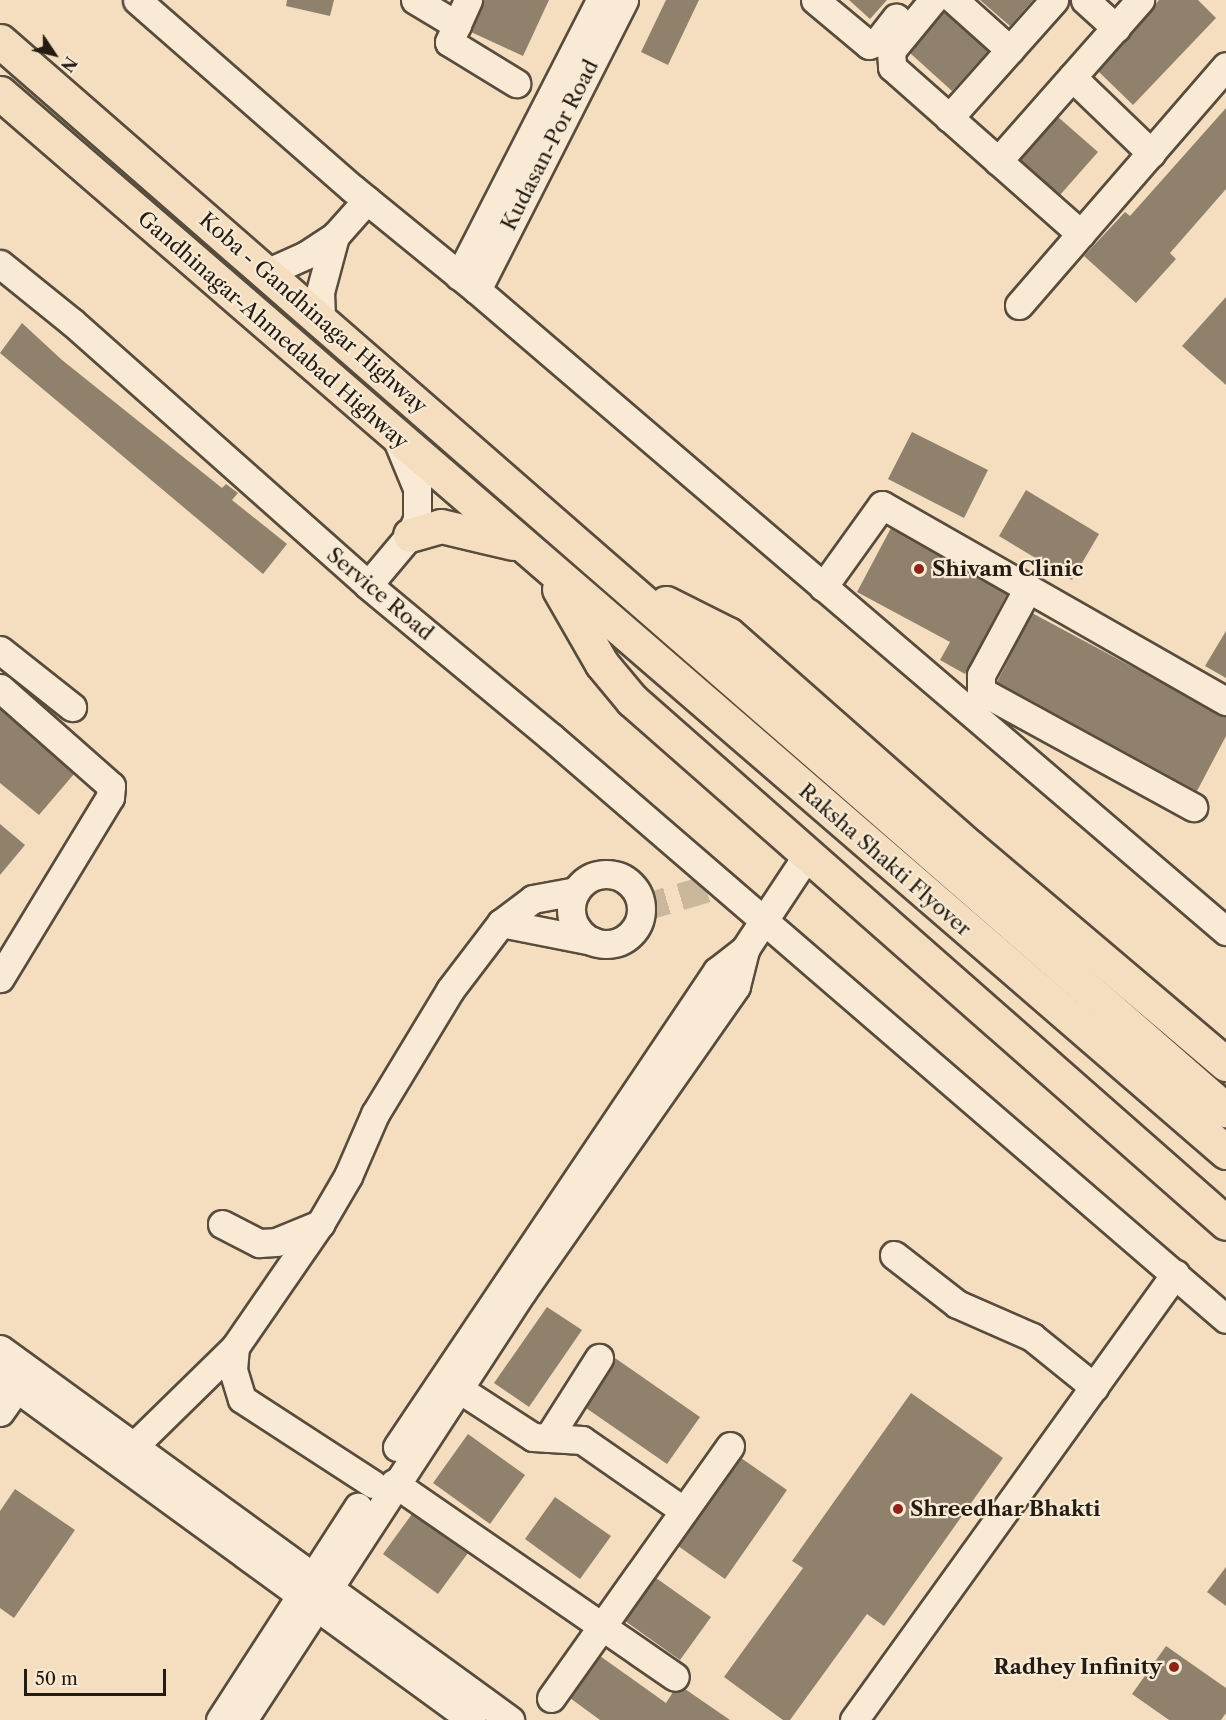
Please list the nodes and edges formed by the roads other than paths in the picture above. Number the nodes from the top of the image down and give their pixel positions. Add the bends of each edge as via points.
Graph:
1 (415, 0) edge
2 (468, 0) edge
3 (600, 0) edge
4 (624, 0) edge
5 (815, 0) edge
6 (910, 0) edge
7 (933, 0) edge
8 (954, 0) edge
9 (1054, 0) edge
10 (1085, 0) edge
11 (1140, 0) edge
12 (142, 2) edge
13 (457, 25) junction
14 (1116, 28) junction
15 (0, 41) edge
16 (1010, 50) junction
17 (1226, 66) edge
18 (1072, 77) junction
19 (516, 83) dead end
20 (0, 93) edge
21 (949, 118) junction
22 (549, 125) junction
23 (1151, 153) junction
24 (998, 161) junction
25 (367, 200) junction
26 (1081, 234) junction
27 (335, 236) junction
28 (266, 273) junction
29 (4, 278) edge
30 (468, 283) junction
31 (1019, 305) dead end
32 (321, 319) junction
33 (394, 434) junction
34 (410, 535) junction
35 (535, 556) junction
36 (626, 584) junction
37 (368, 585) junction
38 (823, 587) junction
39 (1028, 588) junction
40 (0, 650) edge
41 (0, 688) edge
42 (1226, 700) edge
43 (72, 707) dead end
44 (1193, 807) dead end
45 (806, 857) junction
46 (576, 891) junction
47 (761, 921) junction
48 (501, 923) junction
49 (1226, 931) edge
50 (592, 941) junction
51 (745, 949) junction
52 (0, 978) edge
53 (1226, 1064) edge
54 (1226, 1110) edge
55 (1226, 1152) edge
56 (1226, 1223) edge
57 (222, 1224) dead end
58 (320, 1224) junction
59 (894, 1255) dead end
60 (1175, 1274) junction
61 (1226, 1319) edge
62 (235, 1347) junction
63 (0, 1349) edge
64 (599, 1358) dead end
65 (8, 1382) edge
66 (1094, 1387) junction
67 (459, 1389) junction
68 (0, 1412) edge
69 (548, 1438) junction
70 (134, 1446) junction
71 (730, 1446) dead end
72 (383, 1484) junction
73 (684, 1511) junction
74 (315, 1591) junction
75 (601, 1627) junction
76 (675, 1677) dead end
77 (551, 1698) dead end
78 (220, 1720) edge
79 (243, 1720) edge
80 (472, 1720) edge
81 (510, 1720) edge
82 (854, 1720) edge

1 - 13 street
2 - 13 street
3 - 22 street, Kudasan-Por Road
4 - 22 street, Kudasan-Por Road
5 - 6 street via 869,45 877,42
7 - 21 street via 891,51 889,59 892,67
8 - 16 street
9 - 16 street
10 - 14 street
11 - 14 street
12 - 25 street
13 - 19 street via 449,42
14 - 18 street
15 - 28 main road, Koba - Gandhinagar Highway
16 - 21 street
17 - 23 street
18 - 23 street
18 - 24 street
20 - 33 main road, Gandhinagar-Ahmedabad Highway
21 - 24 street
22 - 30 street, Kudasan-Por Road
23 - 26 street
24 - 26 street
25 - 27 street
25 - 30 street
26 - 31 street
27 - 28 street via 306,255
27 - 32 street via 320,291
28 - 32 main road, Koba - Gandhinagar Highway
29 - 37 street, Service Road via 72,322
30 - 38 street
32 - 36 main road, Koba - Gandhinagar Highway
33 - 34 street via 417,488 417,519
33 - 35 main road, Gandhinagar-Ahmedabad Highway
34 - 35 main road via 429,527 452,527
34 - 37 street
35 - 45 main road via 602,664 632,700
35 - 55 main road, Raksha Shakti Flyover
36 - 53 main road via 728,634 970,847
36 - 54 main road, Raksha Shakti Flyover
37 - 47 street, Service Road via 551,737
38 - 39 street via 882,505
38 - 49 street
39 - 42 street
39 - 44 street via 981,675 981,691
40 - 43 street
41 - 52 street via 111,786 110,797
45 - 47 street
45 - 56 main road
46 - 48 street via 533,899
46 - 50 street via 572,920
46 - 50 street via 590,878 610,874 628,882 639,898 639,918 629,935 611,944
47 - 51 street
47 - 60 street, Service Road
48 - 50 street
48 - 58 street via 450,990 375,1114 348,1176
51 - 67 street via 736,986
51 - 72 street via 717,971 505,1281
57 - 58 street via 259,1243 276,1242
58 - 62 street
59 - 66 street via 957,1304 1032,1337
60 - 61 street, Service Road
60 - 66 street
62 - 70 street
62 - 72 street via 233,1370 242,1399
63 - 70 street
64 - 69 street
65 - 68 street
65 - 74 street
66 - 82 street
67 - 69 street via 517,1430
67 - 72 street
69 - 73 street via 582,1440
70 - 74 street
71 - 73 street
72 - 74 street
72 - 75 street
73 - 75 street
74 - 78 street
74 - 79 street
74 - 80 street
74 - 81 street
75 - 76 street
75 - 77 street

